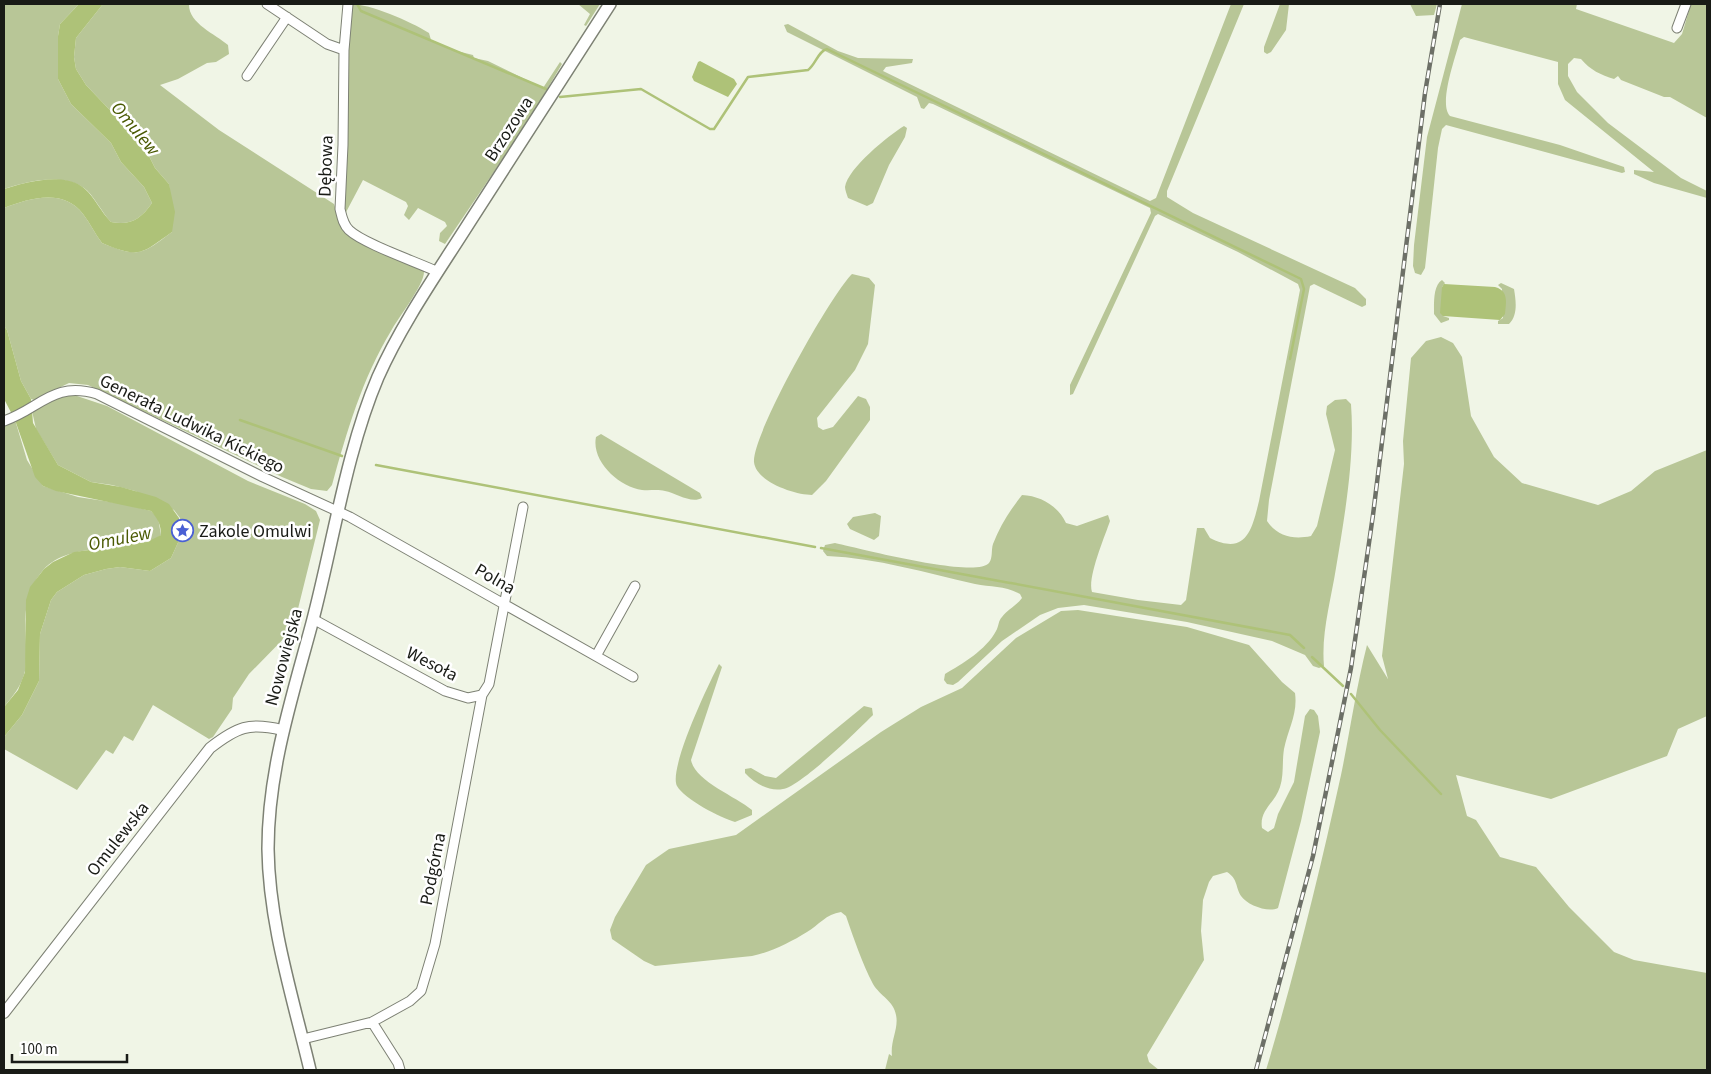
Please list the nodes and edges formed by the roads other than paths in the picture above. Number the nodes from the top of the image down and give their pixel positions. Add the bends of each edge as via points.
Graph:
1 (267, 4) edge
2 (348, 4) edge
3 (610, 4) edge
4 (1686, 4) edge
5 (287, 18) junction
6 (1677, 28) dead end
7 (344, 50) junction
8 (248, 76) dead end
9 (438, 272) junction
10 (7, 420) edge
11 (523, 507) dead end
12 (339, 512) junction
13 (635, 586) dead end
14 (503, 603) junction
15 (313, 618) junction
16 (596, 656) junction
17 (633, 677) dead end
18 (482, 695) junction
19 (282, 730) junction
20 (4, 1013) edge
21 (372, 1022) junction
22 (303, 1039) junction
23 (310, 1070) edge
24 (400, 1070) edge

1 - 5 street
2 - 7 street, Dębowa
3 - 9 main road, Brzozowa
4 - 6 street
5 - 7 street via 327,44
5 - 8 street
7 - 9 street, Dębowa via 342,219 350,231 363,239
9 - 12 main road, Nowowiejska via 379,376
10 - 12 street, Generała Ludwika Kickiego via 64,390 97,394
11 - 14 street
12 - 14 street, Polna
12 - 15 main road, Nowowiejska
13 - 16 street
14 - 16 street, Polna
14 - 18 street via 489,684
15 - 18 street, Wesoła via 445,691 468,698
15 - 19 main road, Nowowiejska
16 - 17 street, Polna
18 - 21 street, Podgórna via 427,976 421,991 410,1001
19 - 20 street, Omulewska via 262,725 247,726 232,731 210,748
19 - 22 main road, Nowowiejska via 269,808 269,869 279,938
21 - 22 street, Podgórna
21 - 24 street
22 - 23 main road, Nowowiejska

